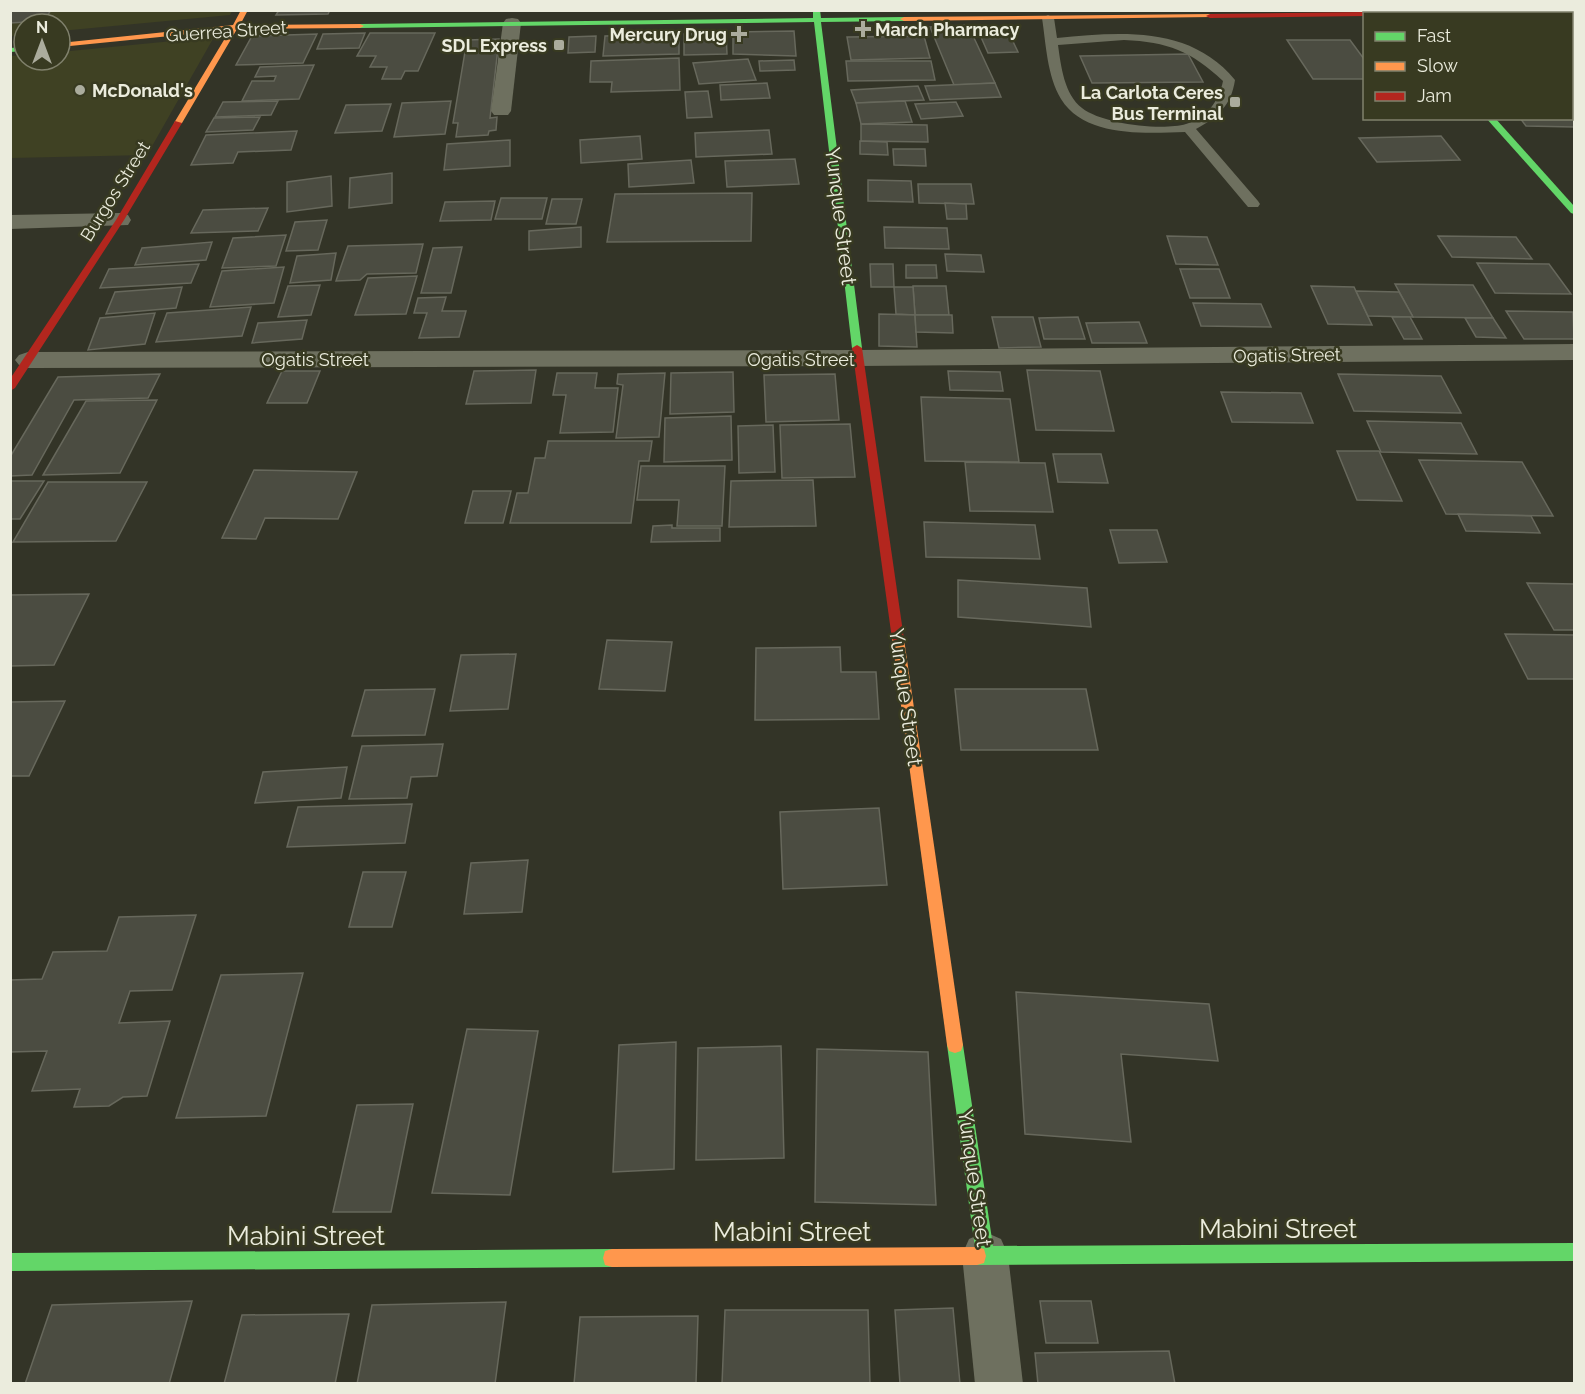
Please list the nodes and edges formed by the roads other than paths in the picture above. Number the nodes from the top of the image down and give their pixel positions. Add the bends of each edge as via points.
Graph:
1 (245, 10) edge
2 (1363, 14) edge
3 (816, 15) edge
4 (1147, 17) junction
5 (1048, 18) junction
6 (512, 23) junction
7 (234, 27) junction
8 (1161, 41) junction
9 (1052, 42) junction
10 (72, 44) edge
11 (501, 111) dead end
12 (1492, 120) edge
13 (1188, 128) junction
14 (1253, 204) dead end
15 (1575, 211) edge
16 (120, 220) junction
17 (10, 222) edge
18 (1575, 352) edge
19 (858, 358) junction
20 (28, 360) junction
21 (10, 388) edge
22 (1575, 1252) edge
23 (985, 1255) junction
24 (10, 1262) edge
25 (999, 1383) edge

1 - 7 street, Burgos Street
2 - 4 street, Guerrea Street
3 - 5 street, Guerrea Street
3 - 6 street, Guerrea Street
3 - 19 street, Yunque Street
4 - 5 street, Guerrea Street
4 - 8 lane
5 - 9 lane
6 - 7 street, Guerrea Street
6 - 11 street
7 - 10 street, Guerrea Street
7 - 16 street, Burgos Street
8 - 9 lane via 1137,37
8 - 13 lane via 1192,51 1230,80 1227,98 1210,117
9 - 13 lane via 1066,97 1075,109 1122,128
12 - 15 street
13 - 14 lane
16 - 17 street
16 - 20 street, Burgos Street
18 - 19 street, Ogatis Street
19 - 20 street, Ogatis Street
19 - 23 street, Yunque Street
20 - 21 street, Burgos Street
22 - 23 street, Mabini Street
23 - 24 street, Mabini Street
23 - 25 street, Yunque Street

